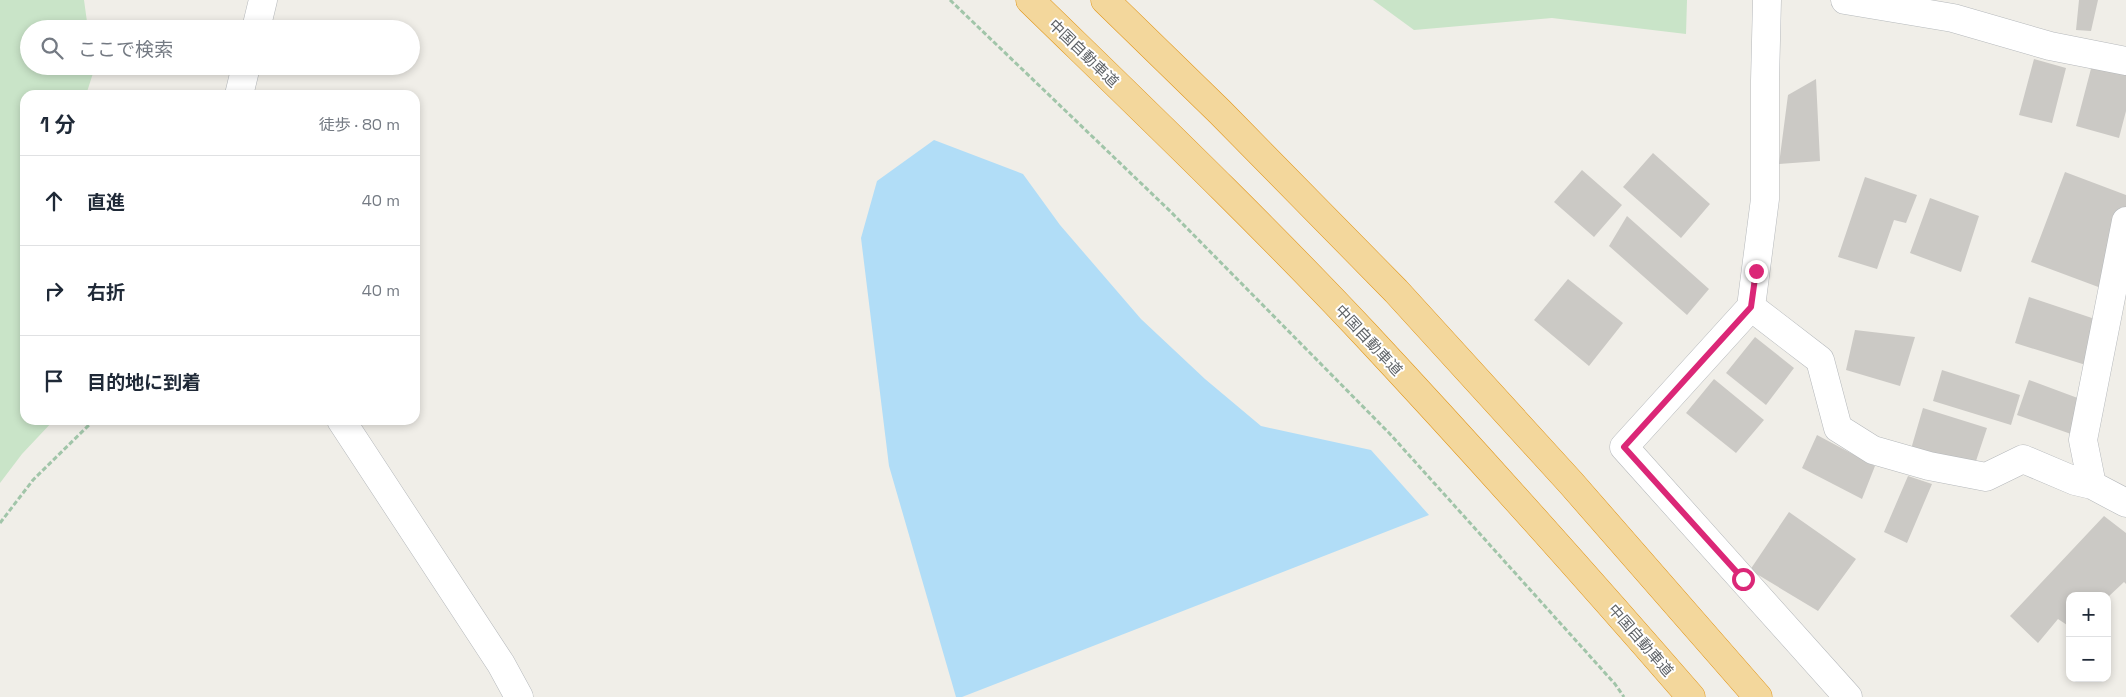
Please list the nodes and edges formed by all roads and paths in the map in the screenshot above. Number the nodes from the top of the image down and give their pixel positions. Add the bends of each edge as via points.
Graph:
1 (263, 0) edge
2 (950, 0) edge
3 (1030, 0) edge
4 (1105, 0) edge
5 (1767, 0) edge
6 (1846, 0) edge
7 (258, 20) edge
8 (2126, 61) edge
9 (244, 75) edge
10 (241, 90) edge
11 (2126, 221) edge
12 (1751, 307) junction
13 (89, 425) edge
14 (343, 425) edge
15 (2092, 485) junction
16 (2126, 503) edge
17 (0, 522) edge
18 (519, 697) edge
19 (1624, 697) edge
20 (1691, 697) edge
21 (1758, 697) edge
22 (1848, 697) edge

1 - 7 street
2 - 19 path via 1171,212 1390,434
3 - 20 highway, 中国自動車道 via 1364,333 1540,525
4 - 21 highway via 1396,291 1571,483
5 - 12 street via 1765,199
6 - 8 street via 1952,18 2050,46
9 - 10 street
11 - 15 street via 2083,440
12 - 15 street via 1820,360 1838,428 1874,450 1929,466 1986,477 2023,459
12 - 22 street via 1624,447
13 - 17 path via 33,480
14 - 18 street via 501,664
15 - 16 street

